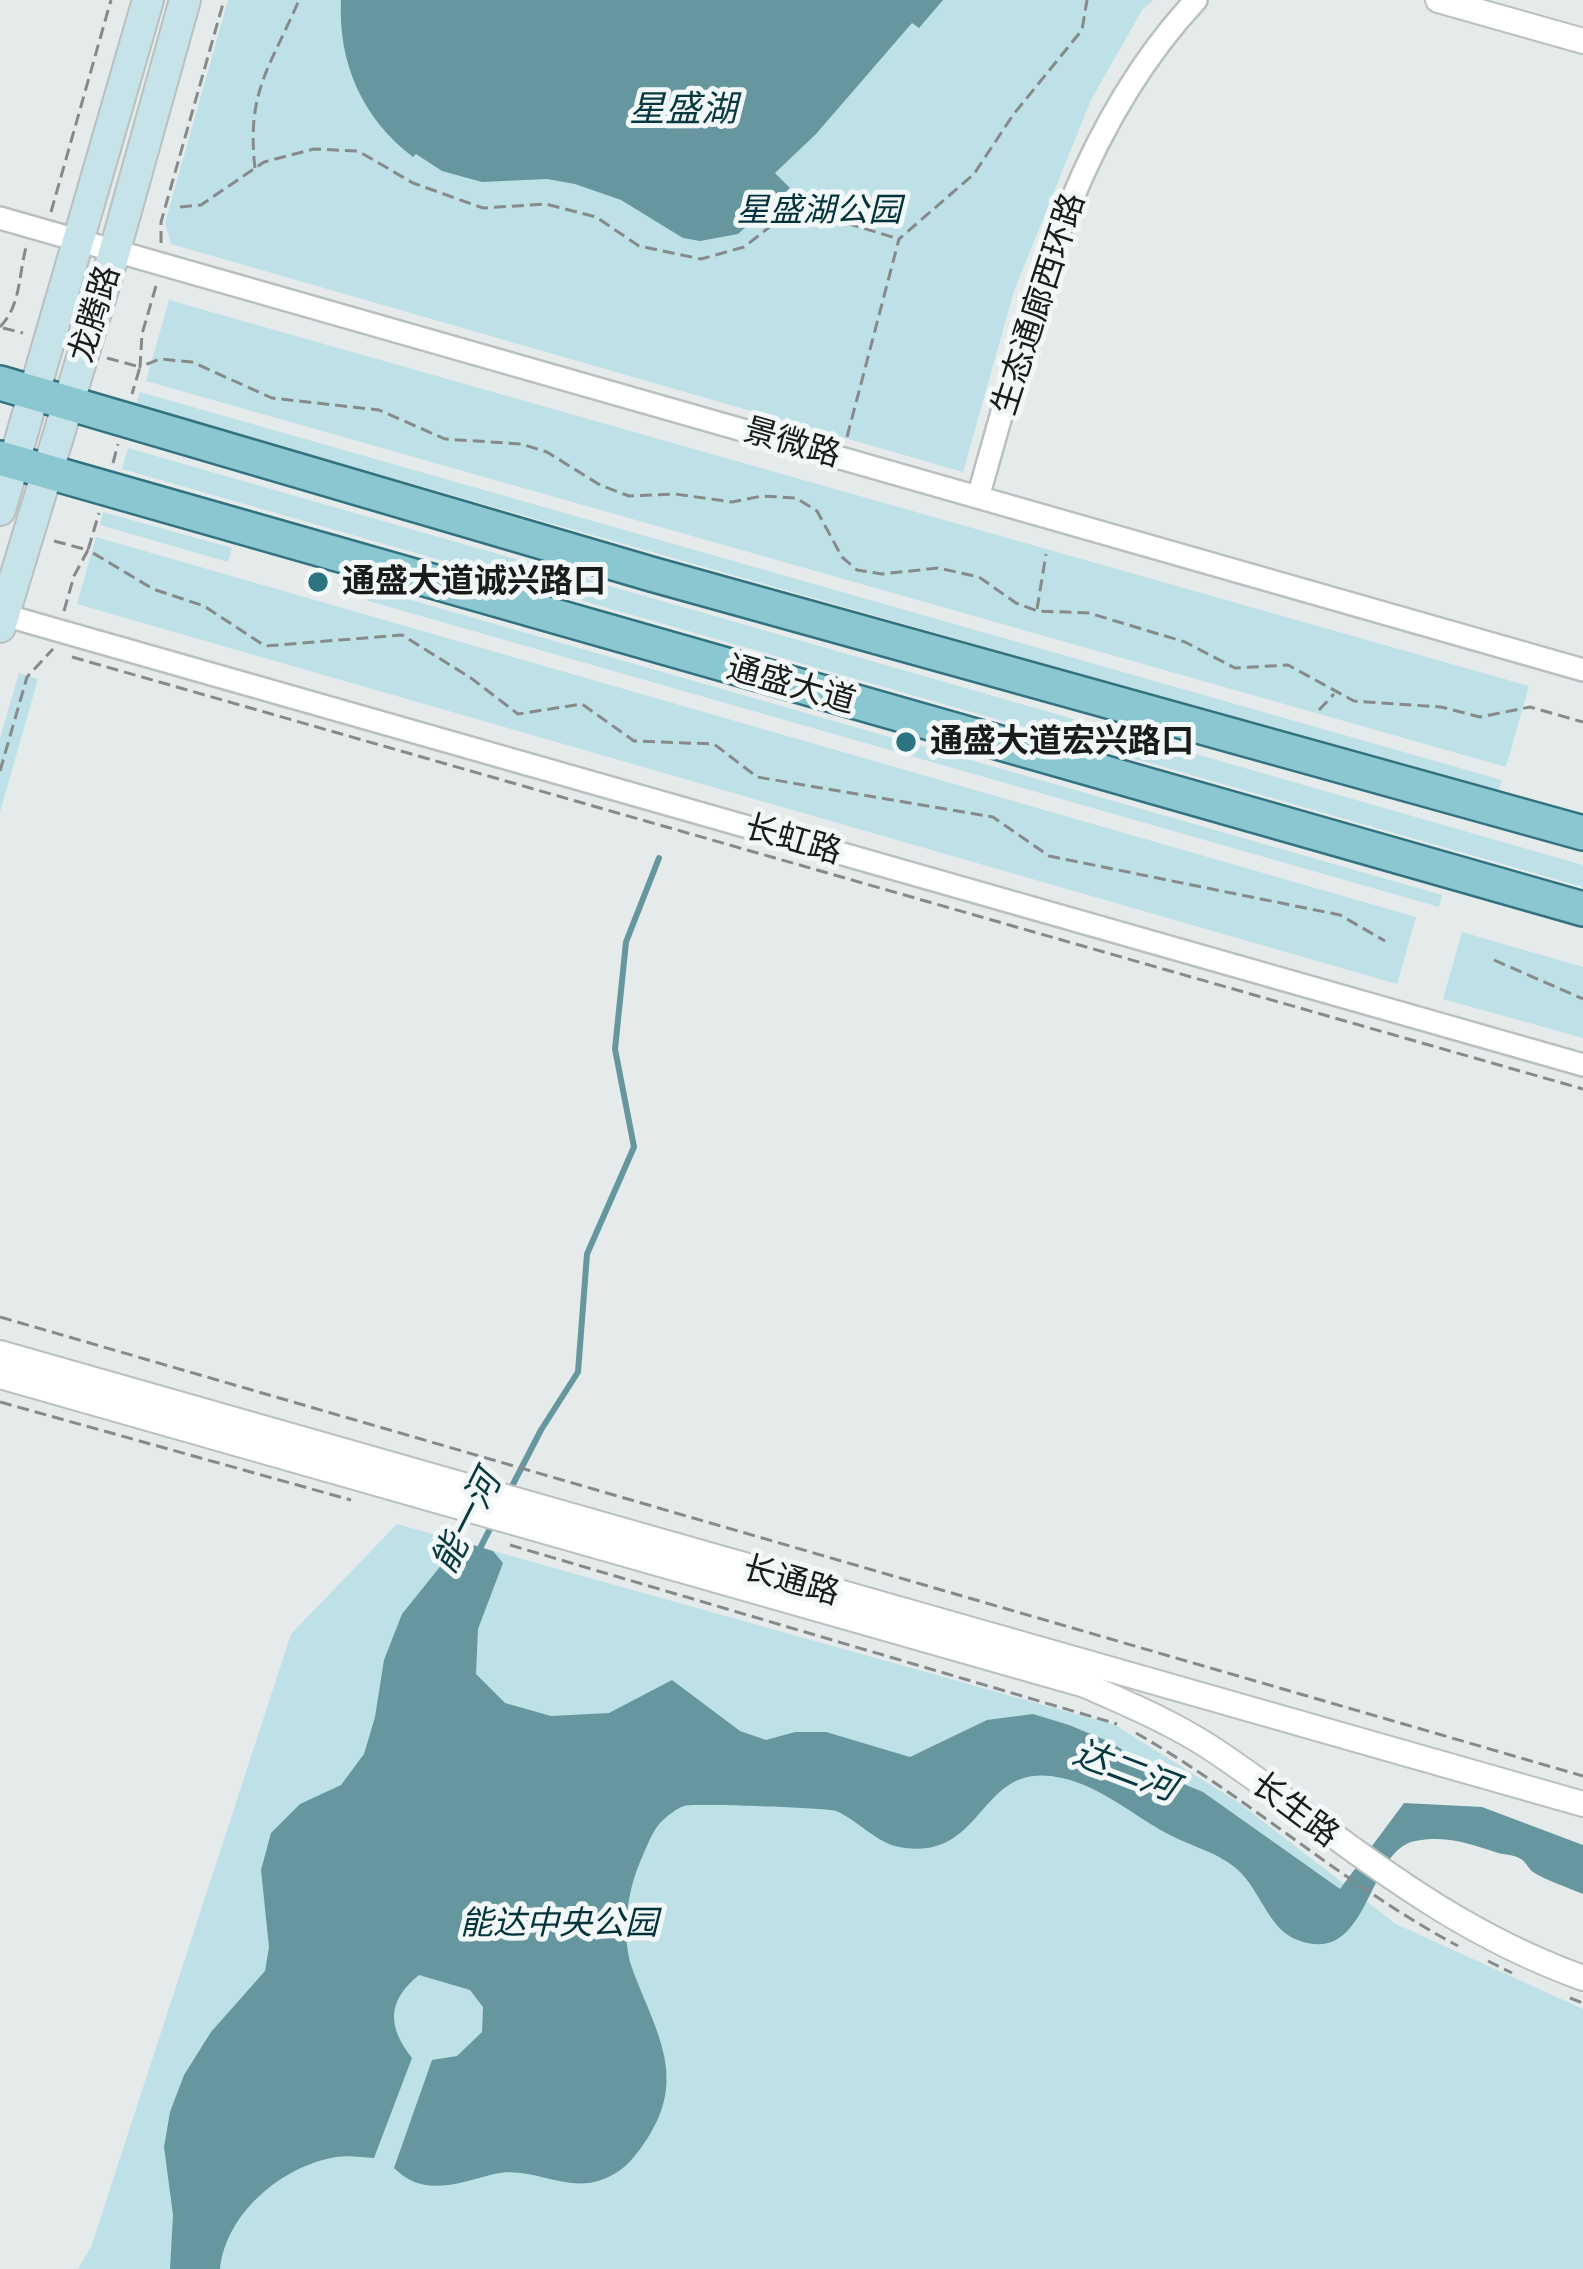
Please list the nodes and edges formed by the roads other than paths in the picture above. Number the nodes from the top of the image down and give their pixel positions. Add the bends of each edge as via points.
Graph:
1 (148, 0) edge
2 (185, 0) edge
3 (1196, 0) edge
4 (1438, 0) edge
5 (1583, 41) edge
6 (0, 218) edge
7 (80, 240) junction
8 (115, 250) junction
9 (0, 383) edge
10 (34, 393) junction
11 (68, 401) junction
12 (20, 465) edge
13 (978, 496) junction
14 (0, 510) edge
15 (2, 621) edge
16 (1583, 670) edge
17 (1583, 833) edge
18 (1583, 910) edge
19 (1583, 1066) edge
20 (0, 1353) edge
21 (0, 1376) edge
22 (998, 1660) joint
23 (1583, 1804) edge
24 (1583, 1978) edge

1 - 7 main road, 龙腾路
2 - 8 main road, 龙腾路
3 - 13 street, 生态通廊西环路 via 1157,42 1077,184 1041,275
4 - 5 street
6 - 7 street, 景微路
7 - 8 street, 景微路
7 - 10 main road, 龙腾路
8 - 11 main road, 龙腾路
8 - 13 street, 景微路
9 - 10 main road, 通盛大道
10 - 11 main road, 通盛大道
10 - 12 main road, 龙腾路
11 - 12 main road, 龙腾路
11 - 17 main road, 通盛大道 via 651,574
12 - 14 main road, 龙腾路
12 - 15 main road, 龙腾路
12 - 18 main road, 通盛大道
13 - 16 street, 景微路
15 - 19 street, 长虹路
20 - 23 street, 长通路
21 - 22 street, 长通路
22 - 24 street, 长生路 via 1141,1709 1214,1750 1381,1887

